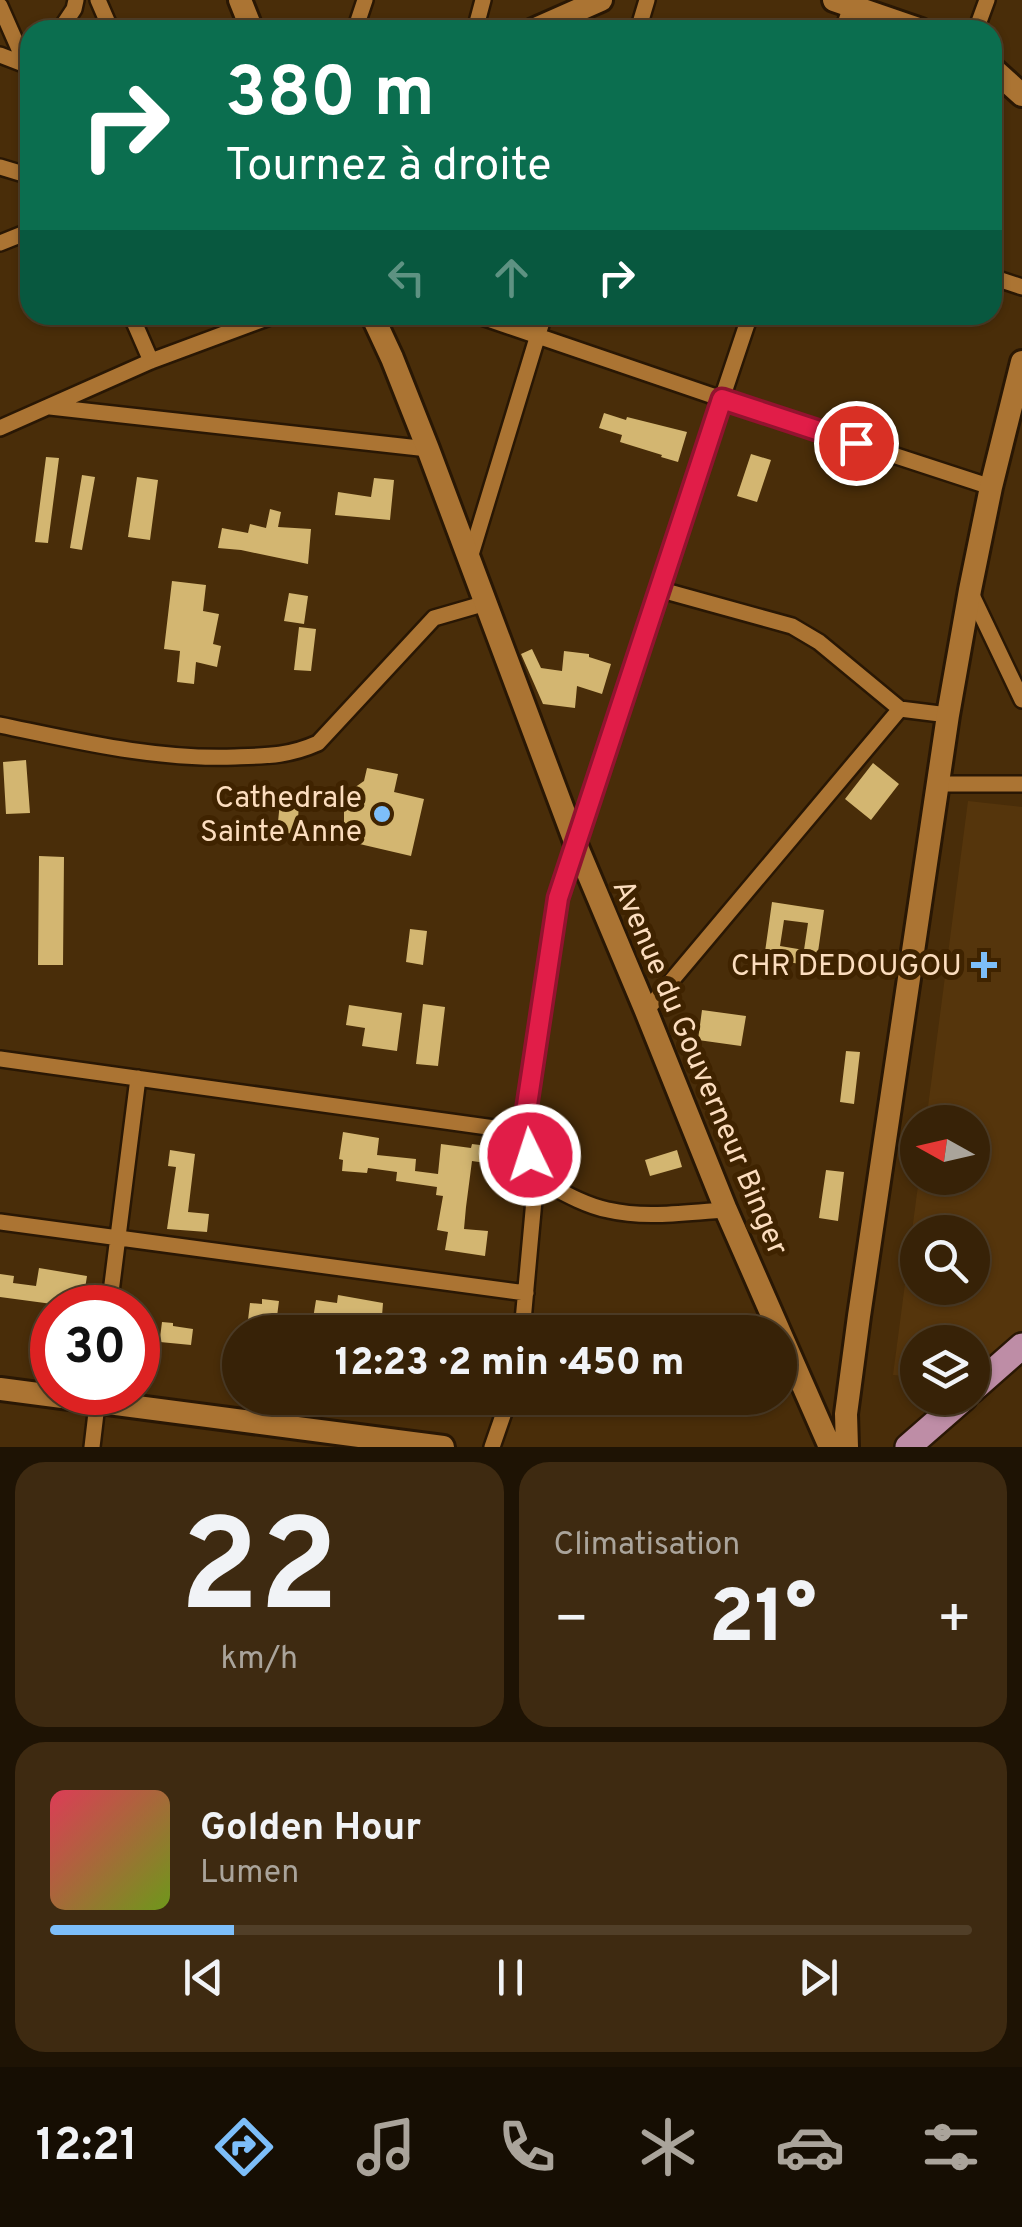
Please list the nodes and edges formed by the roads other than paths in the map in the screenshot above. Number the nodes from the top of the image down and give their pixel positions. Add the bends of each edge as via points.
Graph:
1 (601, 0) edge
2 (846, 2) edge
3 (0, 6) edge
4 (556, 20) edge
5 (894, 20) edge
6 (20, 47) edge
7 (1002, 77) edge
8 (1022, 94) edge
9 (135, 325) edge
10 (248, 325) edge
11 (377, 325) edge
12 (503, 325) edge
13 (541, 325) edge
14 (747, 325) edge
15 (537, 338) junction
16 (151, 361) junction
17 (1022, 362) edge
18 (722, 399) junction
19 (50, 407) junction
20 (0, 428) edge
21 (428, 449) junction
22 (991, 487) junction
23 (470, 558) junction
24 (658, 589) junction
25 (970, 590) junction
26 (486, 603) junction
27 (1022, 700) edge
28 (900, 710) junction
29 (948, 715) junction
30 (0, 726) edge
31 (938, 784) junction
32 (1022, 784) edge
33 (576, 847) junction
34 (646, 1011) junction
35 (0, 1059) edge
36 (138, 1078) junction
37 (523, 1132) junction
38 (536, 1178) junction
39 (726, 1210) junction
40 (0, 1222) edge
41 (118, 1239) junction
42 (112, 1285) edge
43 (526, 1293) junction
44 (524, 1315) edge
45 (1022, 1346) edge
46 (990, 1374) edge
47 (0, 1389) edge
48 (30, 1391) edge
49 (160, 1405) edge
50 (96, 1415) edge
51 (503, 1415) edge
52 (945, 1415) edge
53 (92, 1447) edge
54 (442, 1447) edge
55 (492, 1447) edge
56 (830, 1447) edge
57 (846, 1447) edge
58 (908, 1447) edge

1 - 4 street
2 - 5 street
3 - 6 street
7 - 8 street
9 - 16 street
10 - 16 street
11 - 21 street, Avenue du Gouverneur Binger
12 - 15 street
13 - 15 street
14 - 18 street
15 - 18 street
15 - 23 street
16 - 19 street
17 - 22 street
18 - 22 street
18 - 24 street
19 - 20 street
19 - 21 street
21 - 23 street, Avenue du Gouverneur Binger
22 - 25 street
23 - 26 street, Avenue du Gouverneur Binger
24 - 28 street via 792,626
24 - 33 street
25 - 27 street
25 - 29 street
26 - 30 street via 434,618 318,743 294,753 194,759
26 - 33 street, Avenue du Gouverneur Binger
28 - 29 street
28 - 34 street
29 - 31 street
31 - 32 street
31 - 57 street via 856,1336
33 - 34 street, Avenue du Gouverneur Binger
33 - 37 street via 558,898
34 - 39 street, Avenue du Gouverneur Binger
35 - 36 street
36 - 37 street
36 - 41 street
37 - 38 street
38 - 39 street via 607,1210
38 - 43 street
39 - 56 street, Avenue du Gouverneur Binger
40 - 41 street
41 - 42 street
41 - 43 street
43 - 44 street
45 - 46 main road
47 - 48 street
49 - 54 street
50 - 53 street
51 - 55 street
52 - 58 main road

